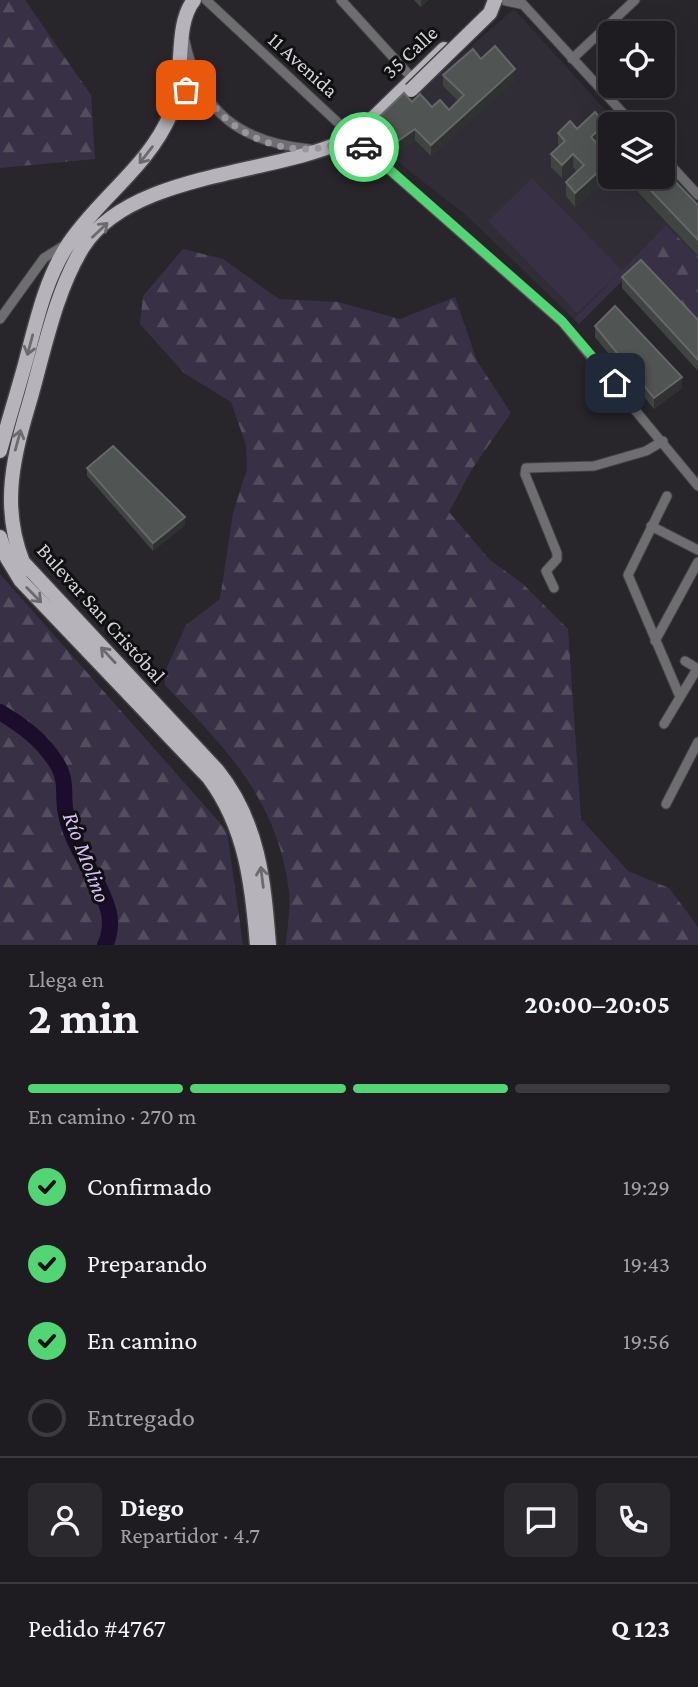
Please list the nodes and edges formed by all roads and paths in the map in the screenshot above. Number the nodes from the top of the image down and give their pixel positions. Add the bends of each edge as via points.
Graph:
1 (194, 0) edge
2 (206, 0) edge
3 (341, 0) edge
4 (499, 0) edge
5 (635, 0) edge
6 (519, 2) edge
7 (182, 25) junction
8 (572, 59) junction
9 (412, 84) junction
10 (204, 95) junction
11 (174, 105) junction
12 (622, 112) edge
13 (352, 137) junction
14 (317, 150) junction
15 (675, 170) edge
16 (698, 195) edge
17 (69, 242) junction
18 (3, 307) edge
19 (0, 319) edge
20 (663, 441) junction
21 (0, 451) edge
22 (697, 484) edge
23 (667, 496) dead end
24 (651, 526) junction
25 (0, 537) edge
26 (698, 550) edge
27 (698, 562) edge
28 (554, 588) dead end
29 (655, 641) junction
30 (685, 661) dead end
31 (698, 669) edge
32 (680, 697) junction
33 (664, 724) dead end
34 (698, 742) edge
35 (666, 804) dead end
36 (257, 945) edge
37 (269, 945) edge

1 - 7 main road
2 - 13 street, 11 Avenida
3 - 9 street
4 - 6 street
4 - 9 main road, bridge
5 - 8 street
6 - 8 street
7 - 10 street via 189,60
7 - 11 main road via 182,64
8 - 12 street
9 - 13 main road
10 - 11 main road via 186,90
10 - 14 street via 229,121 262,141
11 -> 17 main road via 161,136
13 - 14 main road, Bulevar San Cristóbal
13 - 20 street, 11 Avenida via 562,321
37 -> 14 main road, Bulevar San Cristóbal via 257,847 240,803 217,770 30,571 13,537 8,488 58,304 83,247 94,234 127,208 166,190
15 - 16 street
17 - 18 street via 44,258
17 -> 21 main road via 40,310
18 - 19 street
20 - 22 street, 11 Avenida
20 - 28 street via 646,451 594,466 526,468 557,553 546,571
23 - 24 street
24 - 26 street
24 - 29 street via 628,575
25 -> 36 main road, Bulevar San Cristóbal via 21,581 222,796 244,846
27 - 29 street
29 - 32 street
30 - 31 street
31 - 32 street
32 - 33 street
34 - 35 street

